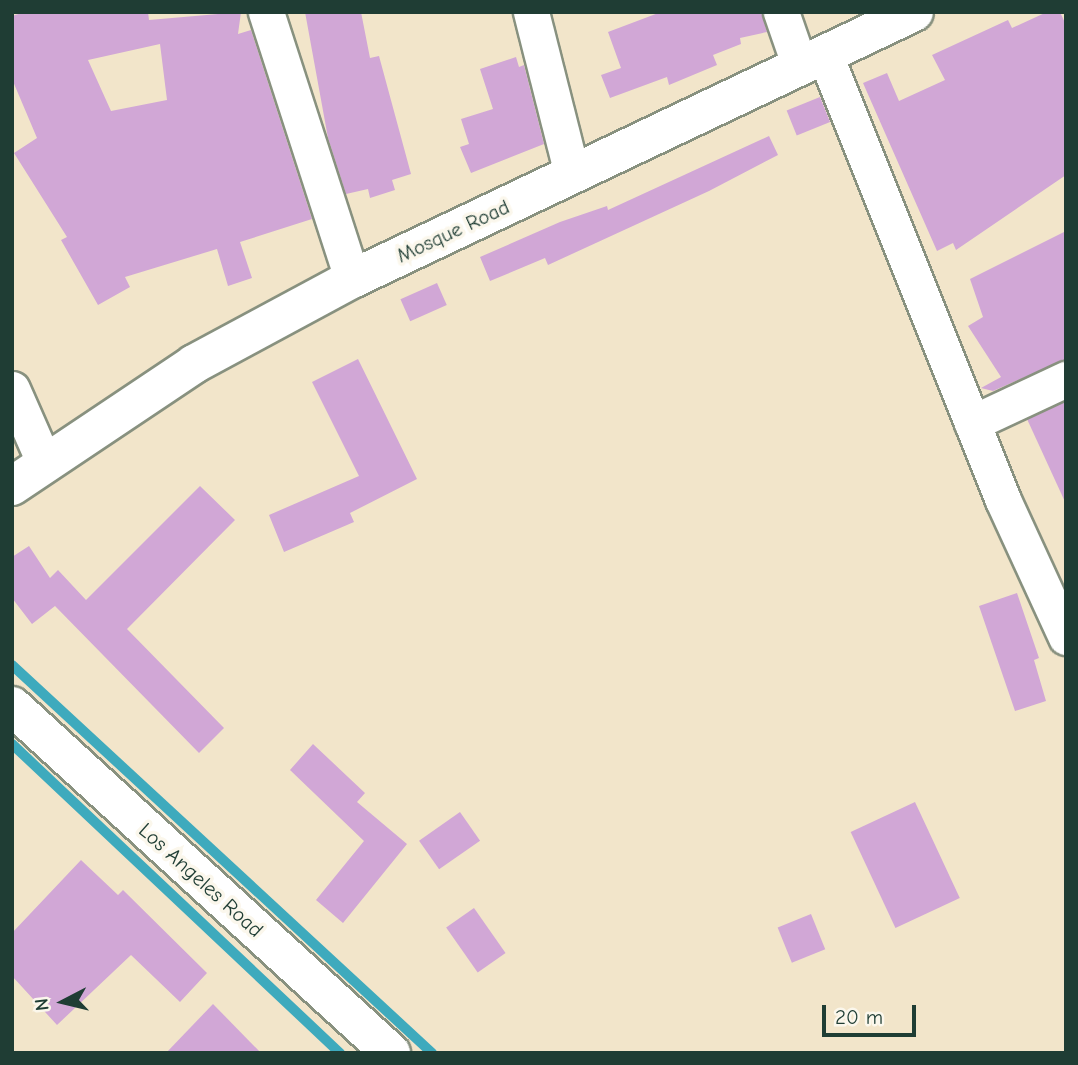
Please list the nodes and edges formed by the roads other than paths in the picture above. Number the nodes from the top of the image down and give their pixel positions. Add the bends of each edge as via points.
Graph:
1 (266, 12) edge
2 (531, 12) edge
3 (781, 12) edge
4 (914, 12) edge
5 (813, 61) junction
6 (572, 174) junction
7 (352, 279) junction
8 (1066, 379) edge
9 (12, 389) edge
10 (972, 424) junction
11 (45, 464) junction
12 (12, 486) edge
13 (1066, 637) edge
14 (12, 706) edge
15 (391, 1053) edge

1 - 7 street
2 - 6 street
3 - 5 street
4 - 5 street, Mosque Road
5 - 6 street, Mosque Road
5 - 10 street
6 - 7 street, Mosque Road
7 - 11 street, Mosque Road via 194,364
8 - 10 street
9 - 11 street
10 - 13 street
11 - 12 street, Mosque Road
14 - 15 street, Los Angeles Road

